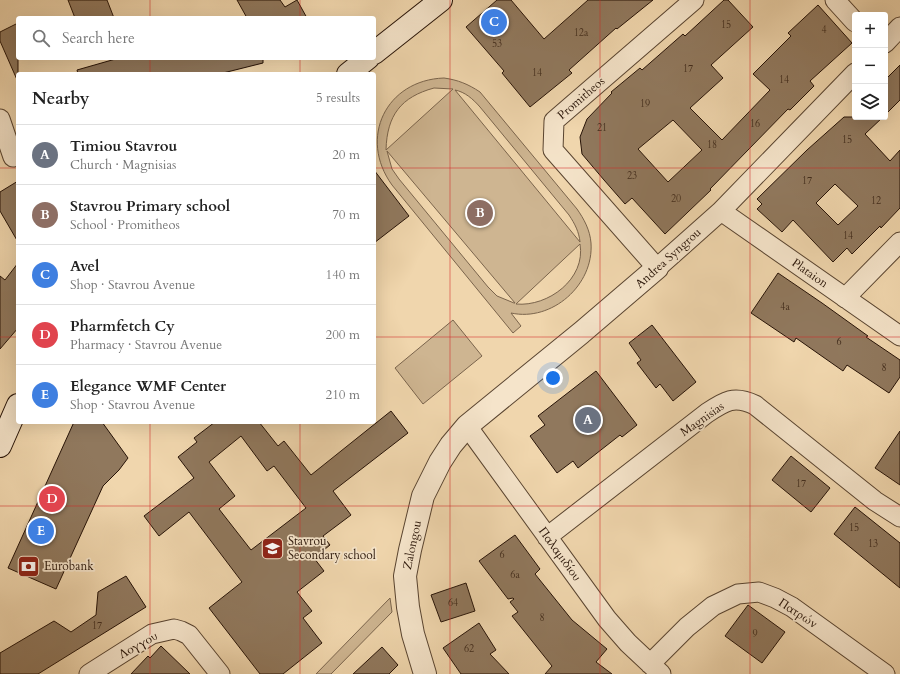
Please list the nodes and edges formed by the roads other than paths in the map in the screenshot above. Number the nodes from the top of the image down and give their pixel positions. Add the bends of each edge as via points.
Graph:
1 (442, 0) edge
2 (693, 0) edge
3 (835, 0) edge
4 (852, 19) edge
5 (900, 27) edge
6 (888, 39) edge
7 (376, 51) edge
8 (366, 60) edge
9 (350, 72) edge
10 (852, 76) edge
11 (0, 119) edge
12 (10, 159) edge
13 (721, 211) junction
14 (900, 242) edge
15 (657, 268) junction
16 (845, 298) junction
17 (900, 336) edge
18 (16, 410) edge
19 (467, 426) junction
20 (0, 446) edge
21 (900, 517) edge
22 (547, 537) junction
23 (655, 669) edge
24 (89, 674) edge
25 (220, 674) edge
26 (425, 674) edge
27 (885, 674) edge

1 - 7 street
2 - 15 street, Promitheos via 554,121 553,150
3 - 4 street
5 - 6 street
8 - 9 street
10 - 13 street, Andrea Syngrou
11 - 12 street
13 - 15 street, Andrea Syngrou
13 - 16 street, Plataion
14 - 16 street
15 - 19 street, Andrea Syngrou
16 - 17 street, Plataion
18 - 20 street
19 - 22 street, Παλαμιδίου
19 - 26 street, Zalongou via 440,462 423,496 405,576 413,634
21 - 22 street, Magnisias via 875,501 755,405 745,400 734,399 707,413
22 - 23 street, Παλαμιδίου via 607,620
23 - 27 street, Πατρών via 687,627 713,606 738,594 759,592 792,607
24 - 25 street, Λογγου via 152,634 174,629 189,635

